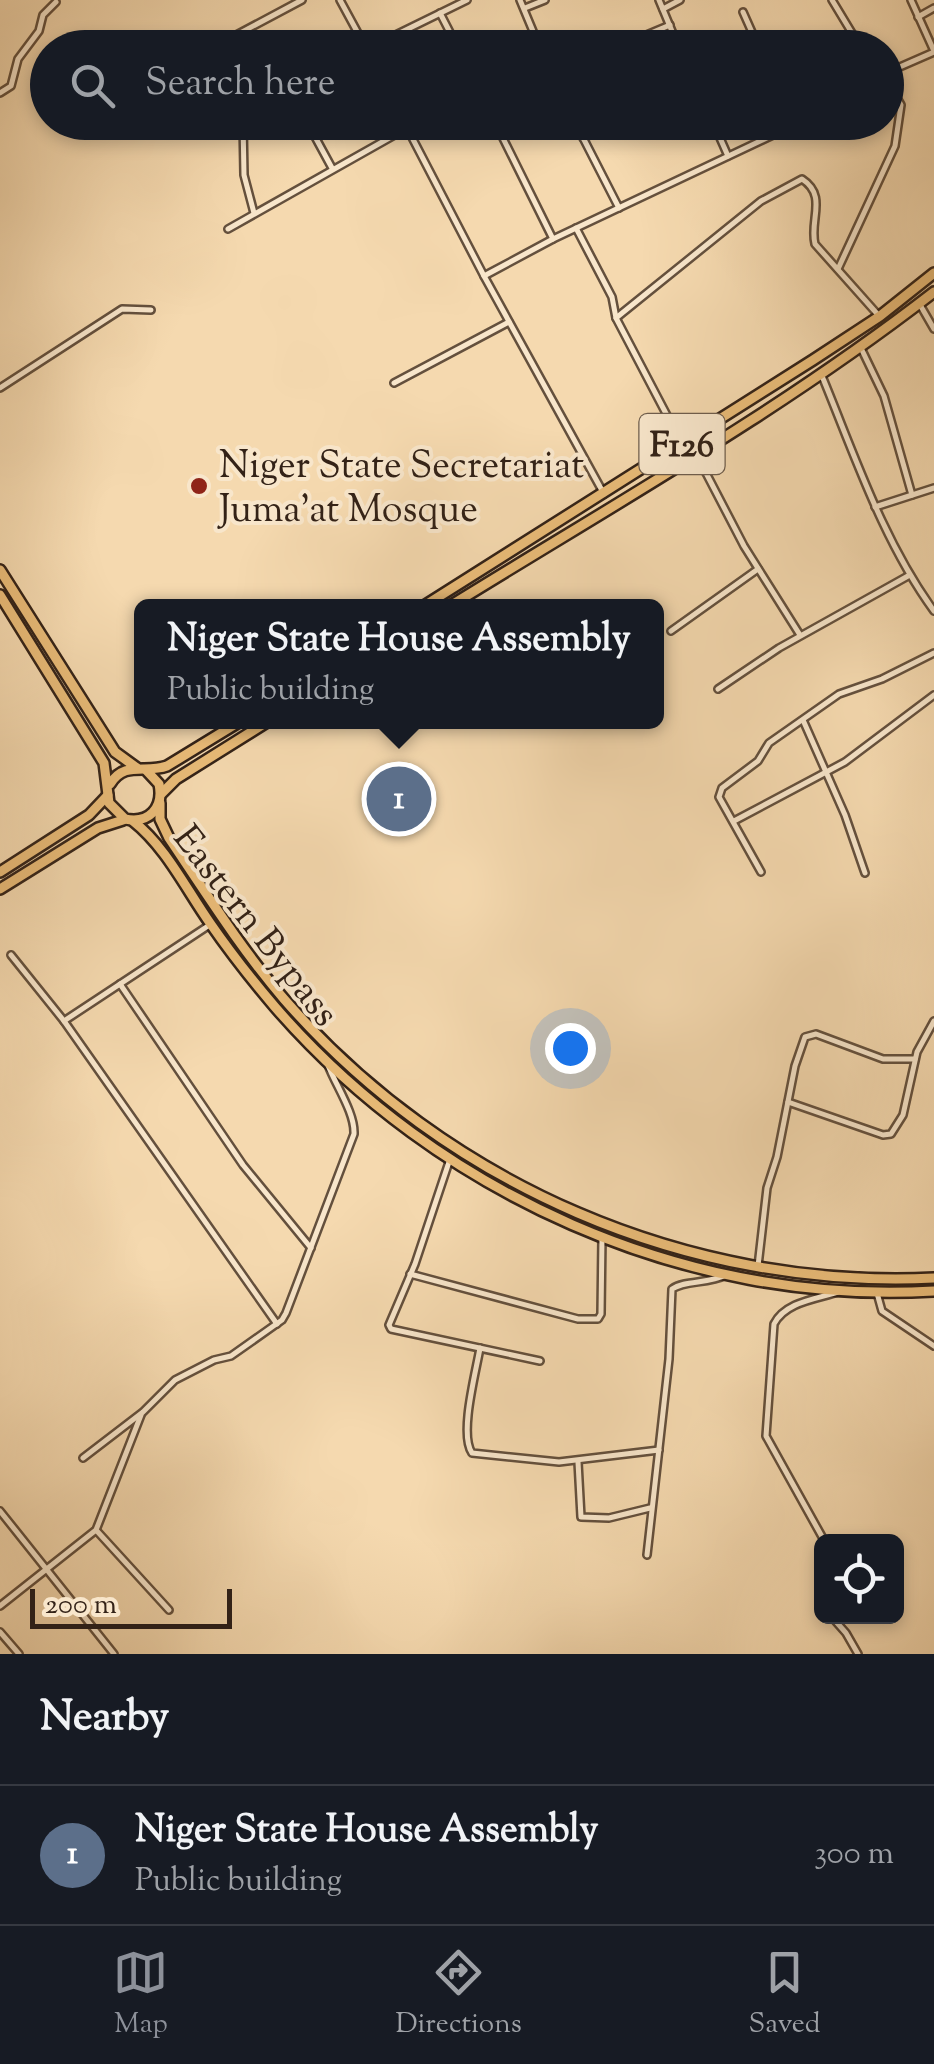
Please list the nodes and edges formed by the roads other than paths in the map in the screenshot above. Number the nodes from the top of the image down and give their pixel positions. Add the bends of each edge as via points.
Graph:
1 (302, 0) edge
2 (340, 0) edge
3 (468, 0) edge
4 (520, 0) edge
5 (546, 0) edge
6 (659, 0) edge
7 (680, 0) edge
8 (832, 0) edge
9 (910, 0) edge
10 (56, 2) dead end
11 (934, 8) edge
12 (524, 9) junction
13 (663, 9) junction
14 (743, 12) dead end
15 (440, 13) junction
16 (918, 17) junction
17 (670, 25) junction
18 (39, 30) edge
19 (246, 30) edge
20 (358, 30) edge
21 (405, 30) edge
22 (449, 30) edge
23 (533, 30) edge
24 (658, 30) edge
25 (672, 30) edge
26 (751, 30) edge
27 (850, 30) edge
28 (30, 43) edge
29 (934, 52) edge
30 (904, 67) edge
31 (0, 93) edge
32 (243, 140) edge
33 (317, 140) edge
34 (380, 140) edge
35 (414, 140) edge
36 (504, 140) edge
37 (584, 140) edge
38 (721, 140) edge
39 (763, 140) edge
40 (896, 140) edge
41 (728, 156) junction
42 (332, 168) junction
43 (619, 208) junction
44 (254, 214) junction
45 (576, 228) junction
46 (228, 229) dead end
47 (553, 239) junction
48 (838, 270) junction
49 (934, 273) edge
50 (484, 276) junction
51 (934, 292) edge
52 (919, 304) junction
53 (151, 310) dead end
54 (880, 316) junction
55 (616, 318) junction
56 (509, 322) junction
57 (888, 328) junction
58 (934, 328) edge
59 (860, 346) junction
60 (821, 373) junction
61 (394, 383) dead end
62 (0, 388) edge
63 (682, 444) junction
64 (680, 465) junction
65 (934, 488) edge
66 (604, 494) junction
67 (912, 495) junction
68 (875, 506) junction
69 (489, 566) junction
70 (758, 569) junction
71 (0, 570) edge
72 (908, 576) junction
73 (496, 577) junction
74 (0, 594) edge
75 (435, 599) edge
76 (461, 599) edge
77 (934, 611) edge
78 (671, 630) dead end
79 (800, 635) junction
80 (934, 653) edge
81 (718, 689) dead end
82 (934, 695) edge
83 (802, 720) junction
84 (227, 729) edge
85 (256, 729) edge
86 (142, 769) junction
87 (826, 772) junction
88 (109, 791) junction
89 (160, 798) junction
90 (129, 820) junction
91 (733, 822) junction
92 (0, 872) edge
93 (761, 872) dead end
94 (864, 872) dead end
95 (0, 889) edge
96 (211, 924) junction
97 (11, 955) dead end
98 (120, 984) junction
99 (64, 1021) junction
100 (934, 1021) edge
101 (916, 1059) junction
102 (328, 1062) junction
103 (788, 1102) junction
104 (450, 1159) junction
105 (602, 1237) junction
106 (310, 1248) junction
107 (758, 1266) junction
108 (410, 1274) junction
109 (728, 1274) junction
110 (934, 1278) edge
111 (842, 1291) junction
112 (934, 1291) edge
113 (877, 1293) junction
114 (276, 1324) junction
115 (934, 1346) edge
116 (480, 1348) junction
117 (540, 1361) dead end
118 (142, 1412) junction
119 (658, 1450) junction
120 (83, 1458) dead end
121 (578, 1462) junction
122 (652, 1508) junction
123 (0, 1511) edge
124 (96, 1530) junction
125 (820, 1534) edge
126 (647, 1555) dead end
127 (44, 1570) junction
128 (0, 1606) edge
129 (169, 1610) dead end
130 (838, 1624) edge
131 (0, 1632) edge
132 (19, 1654) edge
133 (114, 1654) edge
134 (858, 1654) edge

1 - 19 street
2 - 20 street
3 - 15 street
4 - 12 street
5 - 12 street
6 - 13 street
7 - 13 street
8 - 27 street
9 - 16 street
10 - 18 street
11 - 16 street
12 - 23 street
13 - 17 street
14 - 26 street
15 - 21 street
15 - 22 street
16 - 29 street
17 - 24 street
17 - 25 street
28 - 31 street via 11,86
29 - 30 street
32 - 44 street via 244,183
33 - 42 street
34 - 42 street
35 - 50 street
36 - 47 street
37 - 43 street
38 - 41 street
39 - 41 street
40 - 48 street
41 - 43 street
42 - 44 street
43 - 45 street
44 - 46 street
45 - 47 street
45 - 55 street
47 - 50 street
48 - 54 street
48 - 55 street via 812,240 818,203 808,182 798,179 760,201
49 - 54 main road, F126
50 - 56 street
51 - 52 main road, F126
52 - 57 main road, F126
52 - 58 street
53 - 62 street via 122,309
54 - 57 street
54 - 63 main road, F126
55 - 63 street
56 - 61 street
56 - 66 street
57 - 59 main road, F126
59 - 60 main road, F126
59 - 67 street via 884,396
60 - 64 main road, F126
60 - 68 street
63 - 66 main road, F126
64 - 70 street via 706,471
64 - 73 main road, F126
65 - 67 street
66 - 69 main road, F126
67 - 68 street
68 - 72 street
69 - 73 main road
69 - 75 main road, F126
70 - 78 street
70 - 79 street
71 - 86 main road via 116,752
72 - 77 street
72 - 79 street
73 - 76 main road, F126
74 - 88 main road via 104,762
79 - 81 street
80 - 83 street via 848,690
82 - 87 street
83 - 87 street
83 - 91 street via 719,792
84 - 86 main road via 167,766
85 - 89 main road via 176,780
86 - 88 main road via 120,772
86 - 89 main road via 159,784
87 - 91 street
87 - 94 street
88 - 90 main road via 113,810
88 - 92 main road via 89,816
89 - 90 main road via 149,816
89 - 107 main road, Eastern Bypass via 169,838 243,948 285,1000 390,1101 484,1168 586,1218 690,1253
90 - 95 main road via 98,828
90 - 96 main road, Eastern Bypass via 154,840
91 - 93 street
96 - 98 street
96 - 102 main road, Eastern Bypass via 276,1009
97 - 99 street
98 - 99 street
98 - 106 street via 243,1165
99 - 114 street
100 - 101 street
101 - 103 street via 884,1059 809,1034
101 - 103 street via 903,1114 887,1135
102 - 104 main road, Eastern Bypass
102 - 106 street via 354,1134
103 - 107 street via 767,1188
104 - 105 main road, Eastern Bypass
104 - 108 street
105 - 108 street via 602,1314 592,1320
105 - 109 main road, Eastern Bypass
106 - 114 street
107 - 110 main road, Eastern Bypass via 843,1278
108 - 116 street via 390,1329
109 - 111 main road, Eastern Bypass
109 - 119 street via 672,1289
111 - 113 main road, Eastern Bypass
111 - 125 street via 779,1315 764,1424 770,1447
112 - 113 main road, Eastern Bypass
113 - 115 street via 882,1310
114 - 118 street via 231,1356 175,1380
116 - 117 street
116 - 121 street via 468,1450
118 - 120 street
118 - 124 street
119 - 121 street
119 - 122 street
121 - 122 street via 581,1517
122 - 126 street
123 - 127 street
124 - 127 street
124 - 129 street
127 - 128 street
127 - 133 street
130 - 134 street
131 - 132 street

